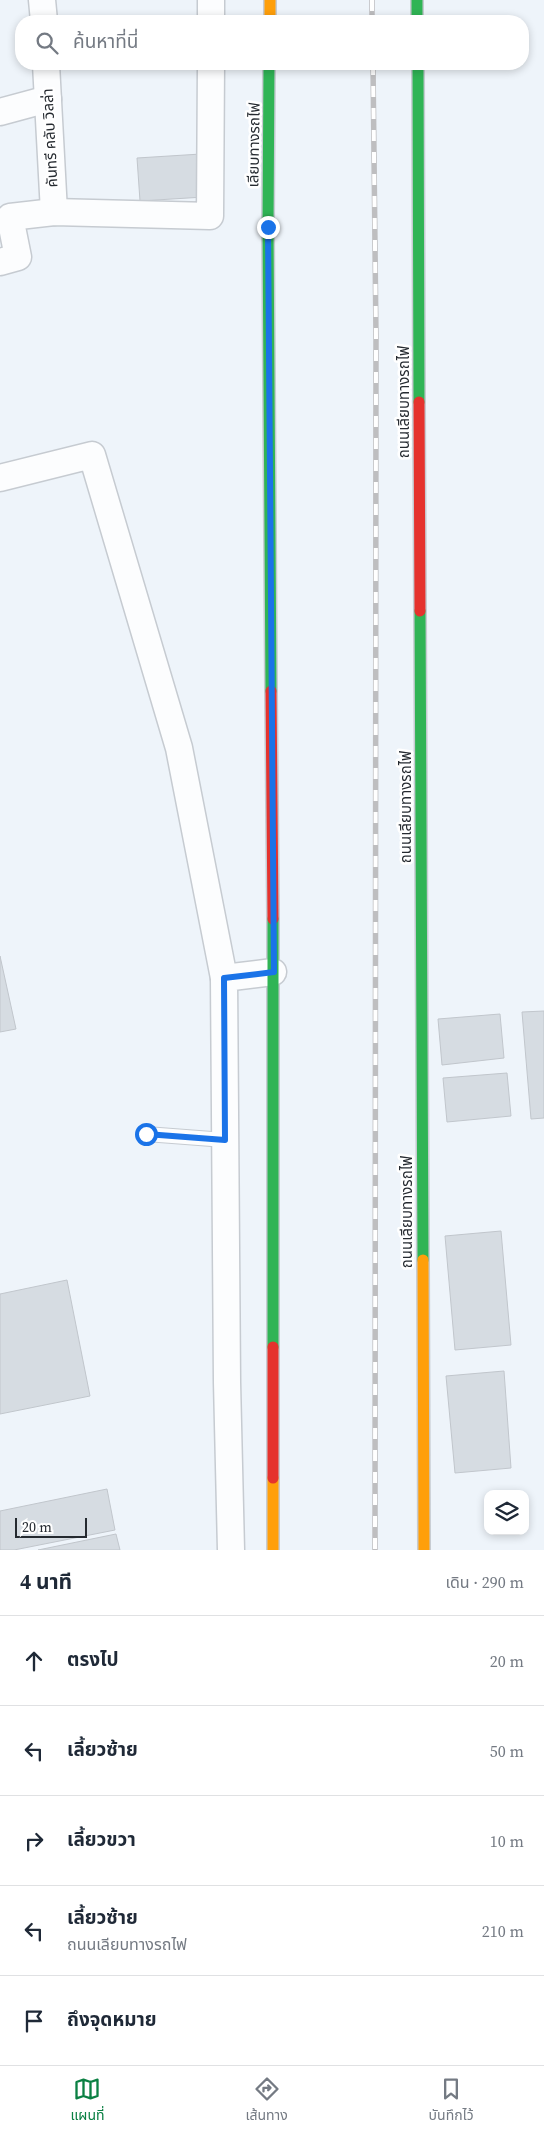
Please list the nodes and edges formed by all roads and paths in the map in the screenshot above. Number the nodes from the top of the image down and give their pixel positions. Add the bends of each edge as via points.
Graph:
1 (42, 0) edge
2 (211, 0) edge
3 (270, 0) edge
4 (417, 0) edge
5 (43, 15) edge
6 (211, 15) edge
7 (270, 15) edge
8 (417, 15) edge
9 (46, 70) edge
10 (210, 70) edge
11 (269, 70) edge
12 (418, 70) edge
13 (48, 99) junction
14 (0, 112) edge
15 (54, 212) junction
16 (0, 262) edge
17 (0, 478) edge
18 (274, 972) junction
19 (224, 978) junction
20 (146, 1134) dead end
21 (225, 1140) junction
22 (231, 1550) edge
23 (273, 1550) edge
24 (424, 1550) edge

1 - 5 street
2 - 6 street
3 - 7 street
4 - 8 street
9 - 13 street, คันทรี คลับ วิลล่า
10 - 15 street via 210,216
11 - 18 street, เลียบทางรถไฟ
12 - 24 street, ถนนเลียบทางรถไฟ
13 - 14 street
13 - 15 street, คันทรี คลับ วิลล่า
15 - 16 street via 10,217 18,257
17 - 19 street via 92,455 179,748
18 - 19 street
18 - 23 street
19 - 21 street
20 - 21 lane
21 - 22 street

